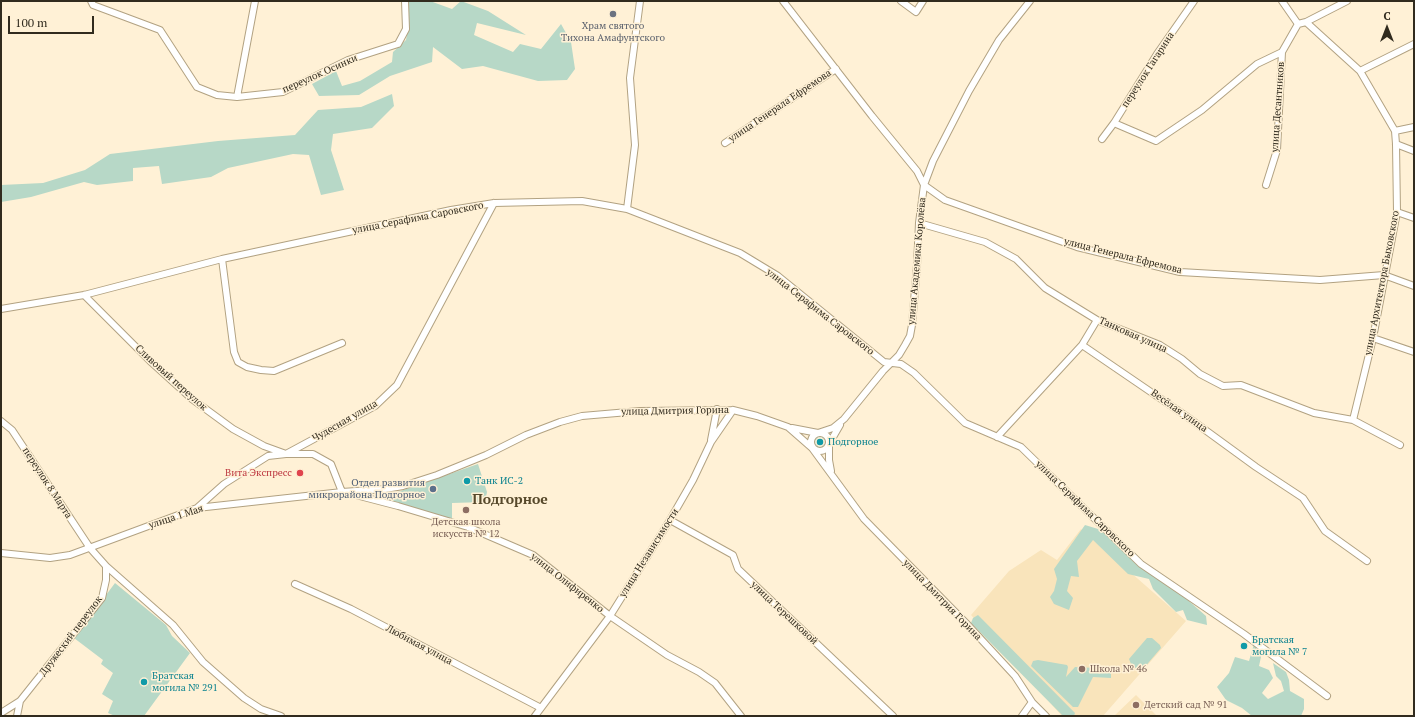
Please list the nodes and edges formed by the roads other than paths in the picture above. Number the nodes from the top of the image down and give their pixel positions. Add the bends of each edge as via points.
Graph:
1 (92, 1) edge
2 (255, 1) edge
3 (405, 1) edge
4 (640, 1) edge
5 (783, 1) edge
6 (901, 1) edge
7 (923, 1) edge
8 (1030, 1) edge
9 (1194, 1) edge
10 (1282, 1) edge
11 (1346, 1) edge
12 (1306, 22) junction
13 (1298, 24) junction
14 (1414, 44) edge
15 (1282, 52) junction
16 (836, 69) junction
17 (1360, 71) junction
18 (237, 97) junction
19 (1114, 123) junction
20 (1414, 127) edge
21 (1395, 130) junction
22 (1102, 139) dead end
23 (725, 143) dead end
24 (1396, 144) junction
25 (1414, 151) edge
26 (924, 185) junction
27 (1266, 185) dead end
28 (494, 203) junction
29 (628, 209) junction
30 (1397, 212) junction
31 (1414, 218) edge
32 (919, 223) junction
33 (222, 259) junction
34 (1384, 276) junction
35 (1414, 286) edge
36 (84, 295) junction
37 (1, 309) edge
38 (1097, 320) junction
39 (1373, 338) junction
40 (342, 343) dead end
41 (1082, 345) junction
42 (1414, 352) edge
43 (892, 362) junction
44 (717, 409) junction
45 (733, 410) junction
46 (844, 419) junction
47 (1353, 420) junction
48 (1, 421) edge
49 (788, 427) junction
50 (818, 433) junction
51 (997, 437) junction
52 (711, 442) junction
53 (829, 444) junction
54 (1400, 445) dead end
55 (812, 448) junction
56 (286, 454) junction
57 (833, 476) junction
58 (403, 486) joint
59 (342, 492) junction
60 (197, 508) junction
61 (670, 520) junction
62 (90, 548) junction
63 (1, 554) edge
64 (1367, 561) dead end
65 (106, 566) junction
66 (295, 584) dead end
67 (610, 616) junction
68 (1327, 696) dead end
69 (20, 701) junction
70 (1032, 702) junction
71 (541, 708) junction
72 (1, 712) edge
73 (17, 716) edge
74 (282, 716) edge
75 (535, 716) edge
76 (741, 716) edge
77 (893, 716) edge
78 (1022, 716) edge
79 (1046, 716) edge

1 - 18 street, переулок Осинки via 93,5 160,30 197,87 217,96
2 - 18 street
3 - 18 street, переулок Осинки via 406,29 398,44 348,60 284,92
4 - 29 street via 630,78 636,145
5 - 16 street, улица Генерала Ефремова
6 - 7 street via 916,12
8 - 26 street, улица Академика Королёва via 999,40 969,91 933,161
9 - 19 street, переулок Гагарина
10 - 13 street
11 - 12 street
12 - 13 street
12 - 17 street, улица Архитектора Быховского
13 - 15 street
14 - 17 street
15 - 19 street via 1257,64 1202,110 1156,141
15 - 27 street, улица Десантников via 1277,150
16 - 23 street, улица Генерала Ефремова
16 - 26 street, улица Генерала Ефремова via 917,172
17 - 21 street, улица Архитектора Быховского
19 - 22 street, переулок Гагарина
20 - 21 street
21 - 24 street, улица Архитектора Быховского
24 - 25 street
24 - 30 street, улица Архитектора Быховского
26 - 32 street, улица Академика Королёва
26 - 34 street, улица Генерала Ефремова via 945,200 1077,247 1180,272 1320,280
28 - 29 street, улица Серафима Саровского via 582,201
28 - 33 street, улица Серафима Саровского
28 - 56 street, Чудесная улица via 397,385 375,406
29 - 43 street, улица Серафима Саровского via 740,253 778,276 884,362
30 - 31 street
30 - 34 street, улица Архитектора Быховского
32 - 38 street, Танковая улица via 985,242 1016,259 1044,288
32 - 43 street, улица Академика Королёва via 910,336
33 - 36 street, улица Серафима Саровского
33 - 40 street via 234,352 238,362 247,367 274,370
34 - 35 street
34 - 39 street, улица Архитектора Быховского
36 - 37 street, улица Серафима Саровского
36 - 56 street, Сливовый переулок via 192,399 232,428 264,446
38 - 41 street
38 - 47 street, Танковая улица via 1160,345 1200,374 1223,386 1241,385 1314,413
39 - 42 street
39 - 47 street, улица Архитектора Быховского
41 - 51 street
41 - 64 street, Весёлая улица via 1303,498 1325,531
43 - 46 street, улица Академика Королёва
43 - 51 street, улица Серафима Саровского via 901,364 914,373 965,423
44 - 45 street, улица Дмитрия Горина
44 - 52 street
44 - 58 street, улица Дмитрия Горина via 582,416 526,435 486,455
45 - 49 street, улица Дмитрия Горина
45 - 52 street
46 - 50 street, улица Академика Королёва via 833,428
46 - 53 street
47 - 54 street, Танковая улица
48 - 62 street, переулок 8 Марта via 12,430
49 - 50 street
49 - 55 street, улица Дмитрия Горина
50 - 53 street via 827,436
50 - 55 street via 811,439
51 - 68 street, улица Серафима Саровского via 1021,447 1141,564 1244,634
52 - 61 street, улица Независимости
53 - 55 street via 823,451
53 - 57 street
55 - 57 street, улица Дмитрия Горина
56 - 59 street, Сливовый переулок via 313,454 331,464
56 - 60 street, Чудесная улица via 268,456 224,484
57 - 70 street, улица Дмитрия Горина via 864,519 1015,676
58 - 59 street, улица 1 Мая
59 - 60 street, улица 1 Мая
59 - 67 street, улица Олифиренко via 468,527 533,554
60 - 62 street, улица 1 Мая
61 - 67 street, улица Независимости
61 - 77 street, улица Терешковой via 733,555 738,569
62 - 63 street, улица 1 Мая via 50,558
62 - 65 street
65 - 69 street, Дружеский переулок via 102,598
65 - 74 street via 173,626 203,662 244,698 261,709
66 - 71 street, Любимая улица via 351,609
67 - 71 street, улица Независимости
67 - 76 street, улица Олифиренко via 667,655 715,683
69 - 72 street, Дружеский переулок
69 - 73 street
70 - 78 street
70 - 79 street, улица Дмитрия Горина
71 - 75 street, улица Независимости

